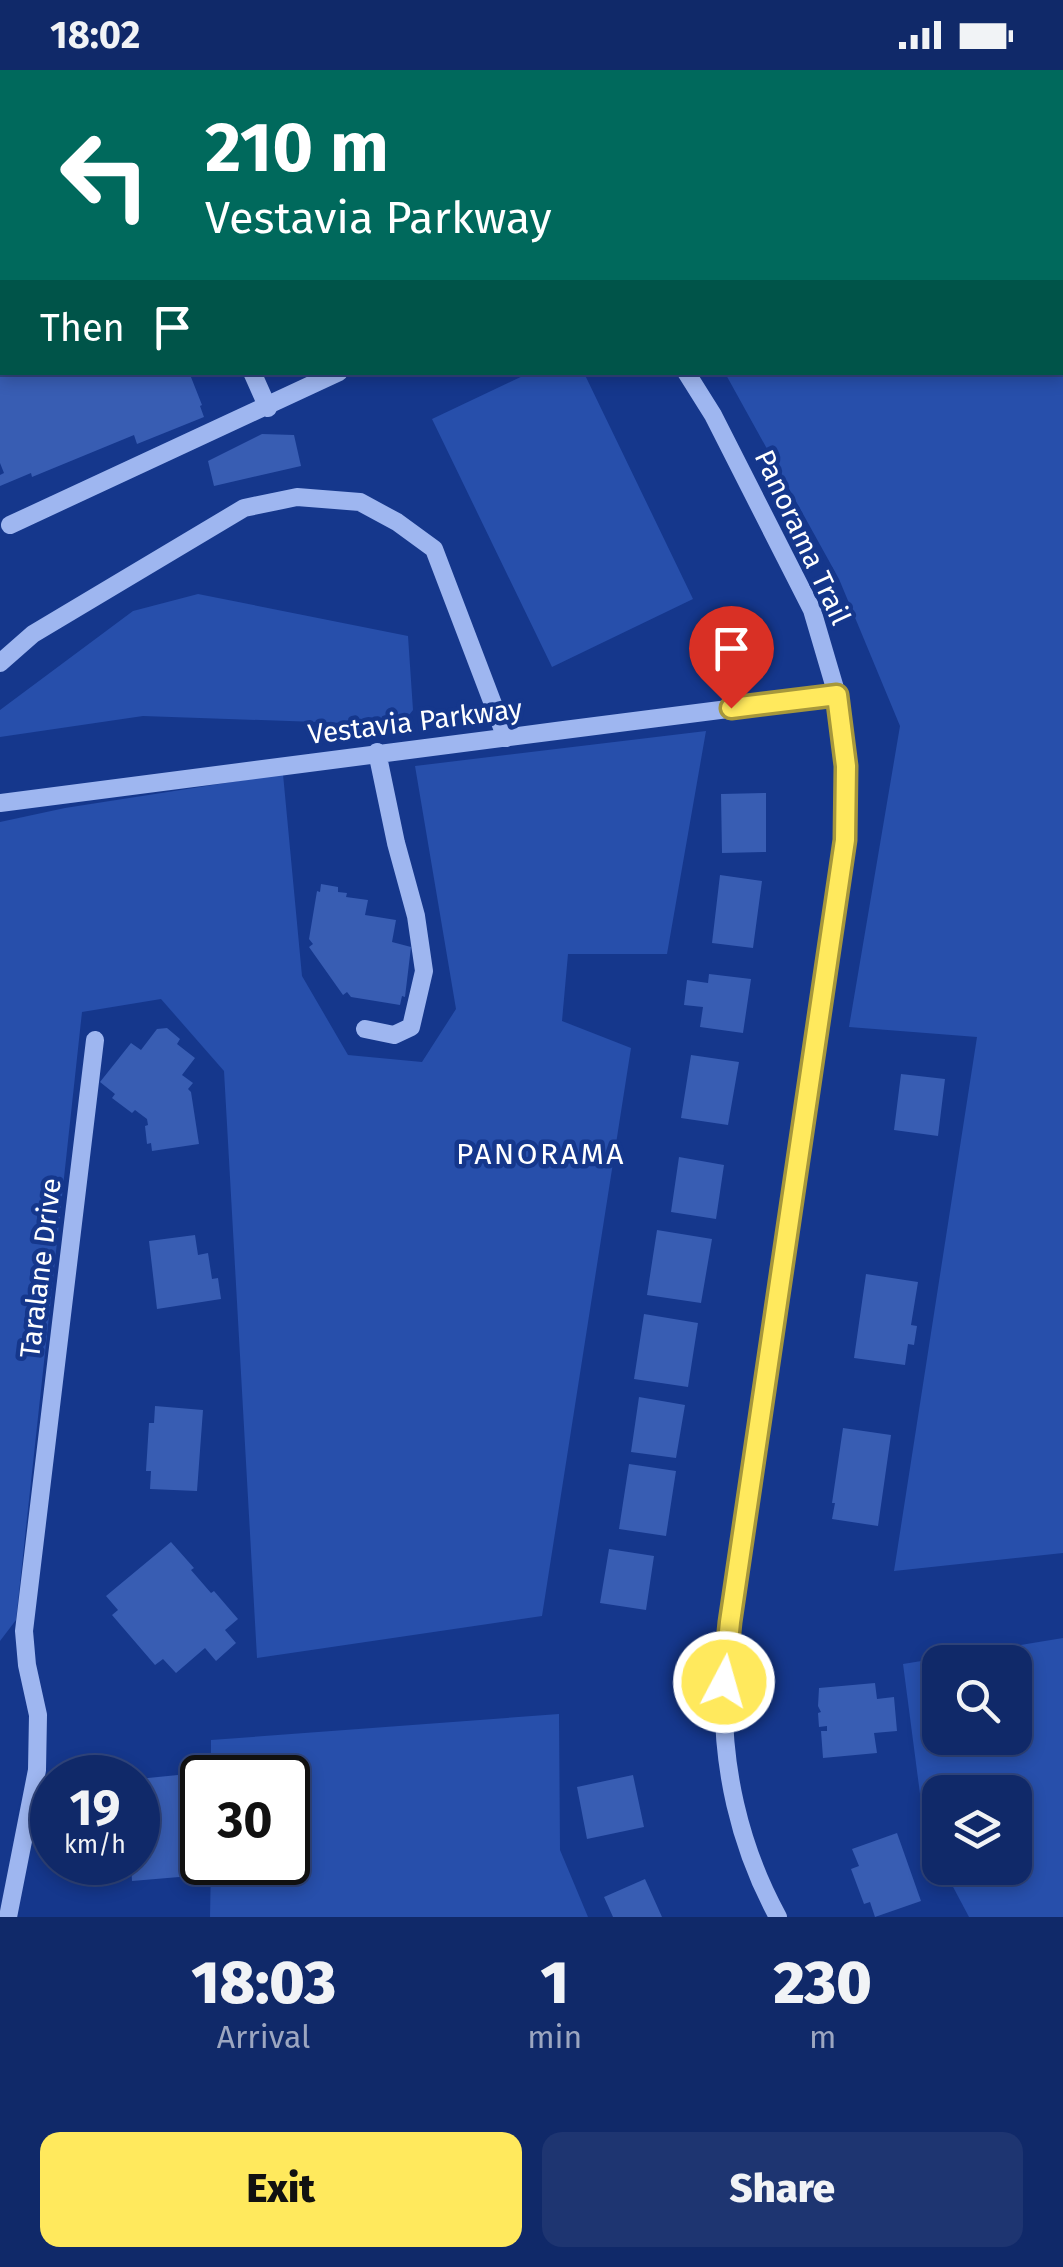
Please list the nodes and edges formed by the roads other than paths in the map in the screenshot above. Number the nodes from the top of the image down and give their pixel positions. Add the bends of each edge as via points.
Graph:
1 (253, 375) edge
2 (333, 375) edge
3 (688, 375) edge
4 (268, 408) junction
5 (10, 525) dead end
6 (0, 663) edge
7 (837, 695) junction
8 (506, 738) junction
9 (377, 752) junction
10 (0, 804) edge
11 (365, 1029) dead end
12 (95, 1040) dead end
13 (8, 1917) edge
14 (778, 1917) edge

1 - 4 street
2 - 4 street
3 - 7 street, Panorama Trail via 812,610
4 - 5 street
6 - 8 street via 32,634 244,508 298,496 360,502 434,550
7 - 8 street, Vestavia Parkway
7 - 14 street, Panorama Trail via 846,766 845,840 724,1682 732,1794
8 - 9 street, Vestavia Parkway
9 - 10 street, Vestavia Parkway
9 - 11 street via 424,971 411,1027 394,1035
12 - 13 street, Taralane Drive via 24,1632 38,1715 37,1770

